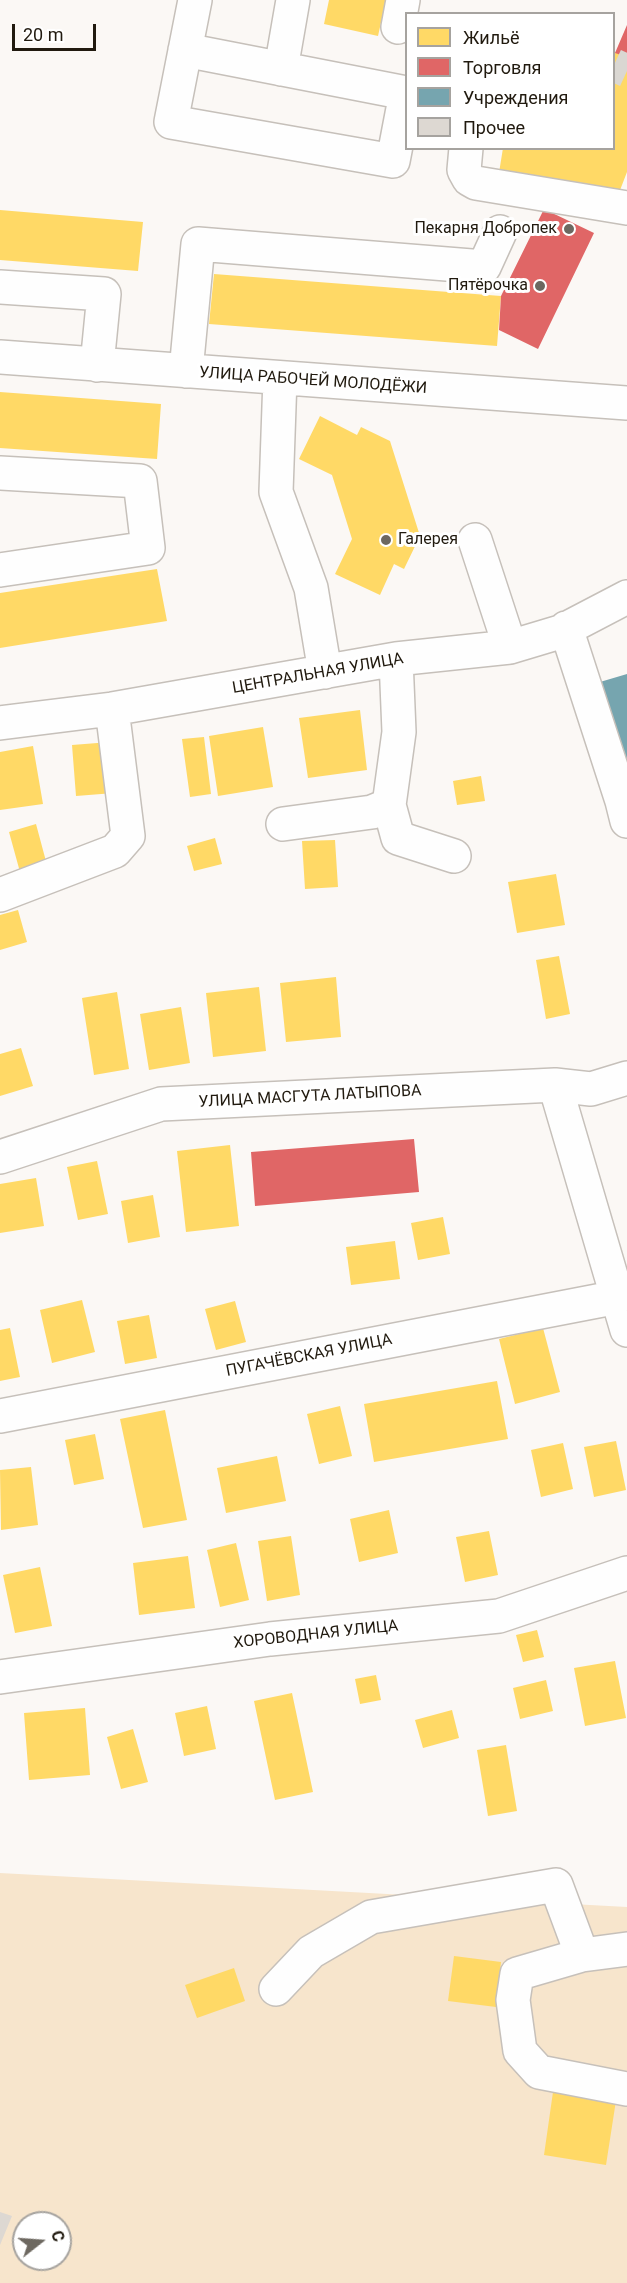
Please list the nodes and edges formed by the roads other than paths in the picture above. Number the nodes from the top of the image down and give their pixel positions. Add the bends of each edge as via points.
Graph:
1 (195, 0) edge
2 (293, 0) edge
3 (185, 50) junction
4 (281, 69) junction
5 (405, 93) edge
6 (405, 98) edge
7 (466, 150) edge
8 (627, 208) edge
9 (500, 232) dead end
10 (0, 286) edge
11 (0, 357) edge
12 (97, 365) junction
13 (186, 371) junction
14 (280, 378) junction
15 (627, 403) edge
16 (0, 473) edge
17 (475, 540) dead end
18 (0, 570) edge
19 (627, 597) edge
20 (566, 628) junction
21 (510, 647) junction
22 (396, 659) junction
23 (325, 672) junction
24 (112, 709) junction
25 (0, 723) edge
26 (389, 805) junction
27 (627, 821) edge
28 (283, 824) dead end
29 (454, 856) dead end
30 (0, 895) edge
31 (627, 1078) edge
32 (555, 1085) junction
33 (0, 1158) edge
34 (618, 1297) junction
35 (627, 1330) edge
36 (0, 1416) edge
37 (627, 1573) edge
38 (0, 1677) edge
39 (627, 1949) edge
40 (582, 1955) junction
41 (276, 1989) dead end
42 (627, 2089) edge

1 - 3 street
2 - 4 street
3 - 4 street
3 - 6 street via 171,122 393,161
4 - 5 street
7 - 8 street via 464,170 476,183
9 - 13 street via 484,267 198,244
10 - 12 street via 104,294
11 - 12 street, УЛИЦА РАБОЧЕЙ МОЛОДЁЖИ
12 - 13 street, УЛИЦА РАБОЧЕЙ МОЛОДЁЖИ
13 - 14 street, УЛИЦА РАБОЧЕЙ МОЛОДЁЖИ
14 - 15 street, УЛИЦА РАБОЧЕЙ МОЛОДЁЖИ
14 - 23 street via 276,492 311,588
16 - 18 street via 140,481 148,548
17 - 21 street
19 - 20 street, ЦЕНТРАЛЬНАЯ УЛИЦА
20 - 21 street, ЦЕНТРАЛЬНАЯ УЛИЦА
20 - 27 street
21 - 22 street, ЦЕНТРАЛЬНАЯ УЛИЦА
22 - 23 street, ЦЕНТРАЛЬНАЯ УЛИЦА
22 - 26 street via 399,732
23 - 24 street, ЦЕНТРАЛЬНАЯ УЛИЦА
24 - 25 street, ЦЕНТРАЛЬНАЯ УЛИЦА
24 - 30 street via 128,836 115,851
26 - 28 street via 372,812
26 - 29 street via 398,838
31 - 32 street, УЛИЦА МАСГУТА ЛАТЫПОВА via 591,1089
32 - 33 street, УЛИЦА МАСГУТА ЛАТЫПОВА via 161,1104
32 - 34 street
34 - 35 street
34 - 36 street, ПУГАЧЁВСКАЯ УЛИЦА
37 - 38 street, ХОРОВОДНАЯ УЛИЦА via 499,1616 270,1639
39 - 40 street
40 - 41 street via 556,1885 371,1917 311,1952
40 - 42 street via 517,1974 513,2000 520,2051 539,2072

